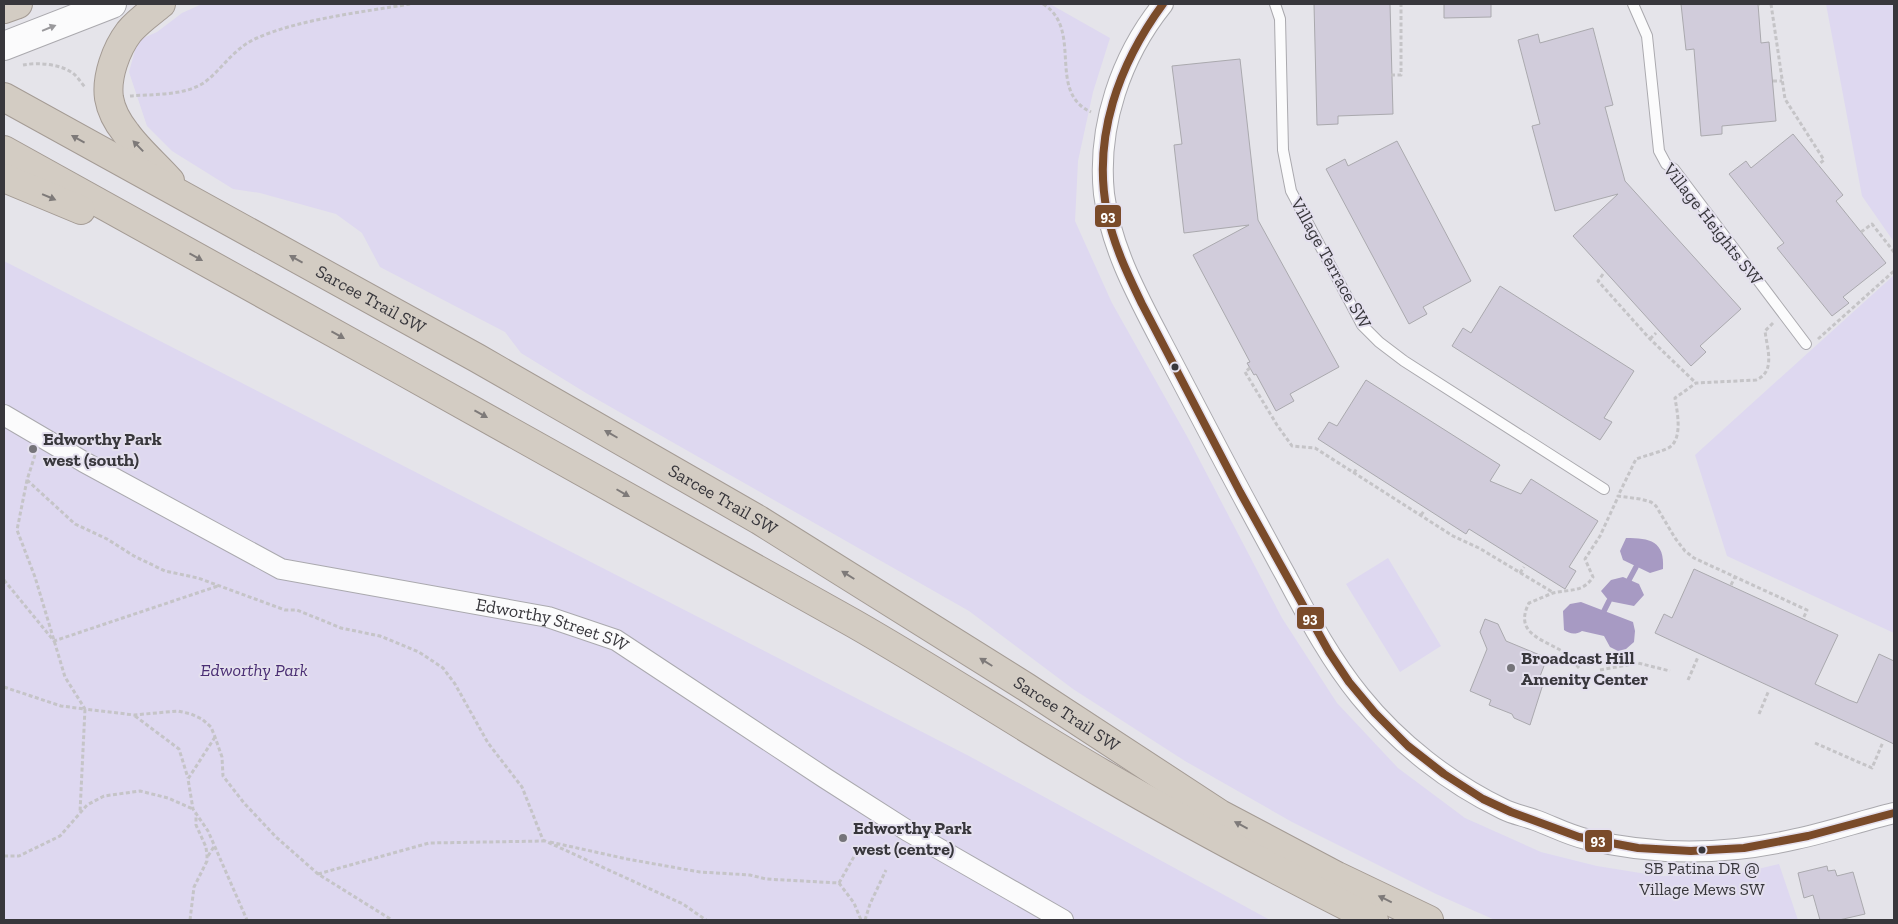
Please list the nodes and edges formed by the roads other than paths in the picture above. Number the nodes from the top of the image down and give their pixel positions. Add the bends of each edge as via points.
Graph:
1 (18, 4) edge
2 (112, 4) edge
3 (161, 4) edge
4 (1163, 4) edge
5 (1275, 4) edge
6 (1634, 4) edge
7 (4, 9) edge
8 (13, 56) edge
9 (4, 97) edge
10 (4, 150) edge
11 (4, 178) edge
12 (183, 196) junction
13 (153, 233) junction
14 (1806, 344) road end
15 (4, 415) edge
16 (1604, 488) road end
17 (1894, 812) edge
18 (1063, 920) edge
19 (1374, 920) edge
20 (1429, 920) edge

1 - 7 highway
8 -> 2 main road
12 -> 3 highway via 126,134 109,98 109,81 120,47 128,33
4 - 17 street via 1145,26 1131,52 1109,118 1103,175 1113,235 1129,280 1233,479 1330,656 1362,698 1397,735 1449,779 1503,809 1569,834 1630,848 1719,851 1795,840
5 - 16 lane, Village Terrace SW via 1280,19 1283,150 1292,191 1362,326 1404,361
6 - 14 lane, Village Heights SW via 1647,36 1656,132 1662,158 1674,169
12 -> 9 highway, Sarcee Trail SW
10 - 13 highway, Sarcee Trail SW
11 -> 13 highway via 82,211
20 -> 12 highway, Sarcee Trail SW via 1220,814 1026,687 759,520 562,406
13 -> 19 highway, Sarcee Trail SW via 819,604 1169,811
15 - 18 street, Edworthy Street SW via 281,569 548,617 616,640 908,831

